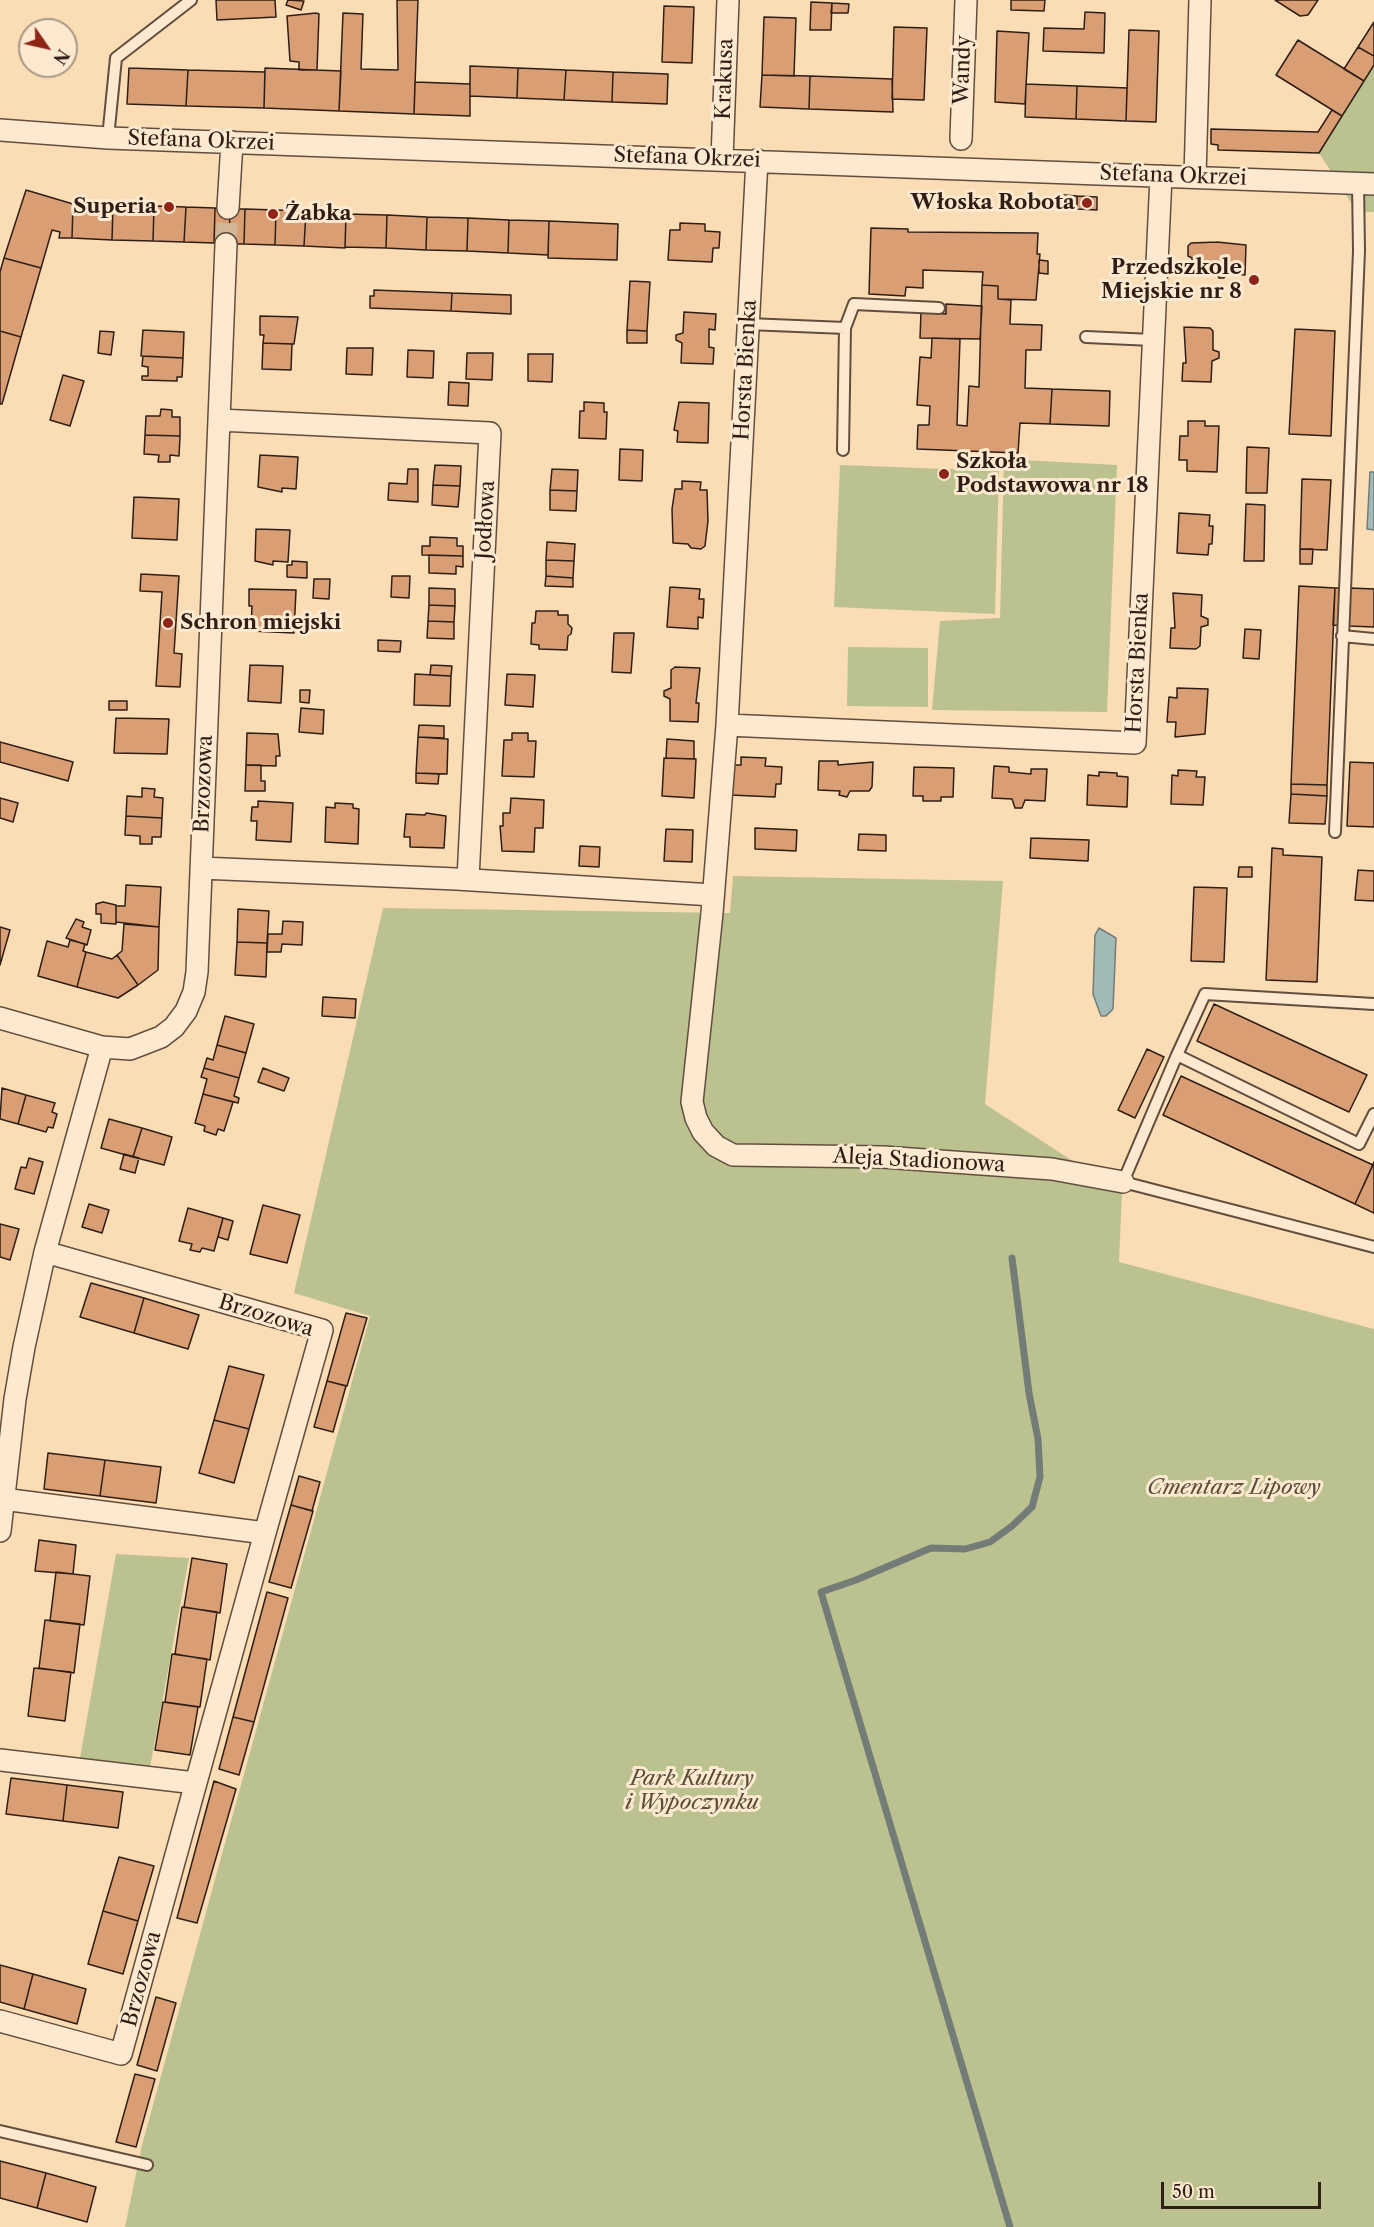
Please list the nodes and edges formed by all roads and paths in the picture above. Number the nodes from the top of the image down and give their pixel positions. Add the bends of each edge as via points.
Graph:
1 (191, 0) edge
2 (728, 0) edge
3 (966, 0) edge
4 (1200, 0) edge
5 (0, 130) edge
6 (108, 138) junction
7 (961, 139) dead end
8 (232, 142) junction
9 (722, 159) junction
10 (757, 160) junction
11 (1161, 176) junction
12 (1195, 177) junction
13 (1366, 184) edge
14 (228, 208) tunnel mouth
15 (226, 244) tunnel mouth
16 (939, 308) dead end
17 (748, 324) junction
18 (845, 328) junction
19 (1086, 337) dead end
20 (1153, 340) junction
21 (219, 420) junction
22 (843, 450) dead end
23 (1342, 636) junction
24 (1374, 639) edge
25 (727, 725) junction
26 (1335, 832) dead end
27 (201, 867) junction
28 (468, 879) junction
29 (713, 895) junction
30 (1374, 1004) edge
31 (0, 1018) edge
32 (102, 1047) junction
33 (1177, 1055) junction
34 (1374, 1114) edge
35 (1123, 1182) junction
36 (1374, 1247) edge
37 (45, 1252) junction
38 (3, 1492) edge
39 (0, 1531) edge
40 (265, 1533) junction
41 (0, 1761) edge
42 (195, 1783) junction
43 (0, 2021) edge
44 (0, 2131) edge
45 (147, 2165) dead end

1 - 6 lane via 116,58
2 - 9 street, Krakusa
3 - 7 street, Wandy
4 - 12 street
5 - 6 street, Stefana Okrzei
6 - 8 street, Stefana Okrzei
8 - 9 street, Stefana Okrzei
8 - 14 street
9 - 10 street, Stefana Okrzei
10 - 11 street, Stefana Okrzei
10 - 17 street, Horsta Bienka
11 - 12 street, Stefana Okrzei
11 - 20 street, Horsta Bienka
12 - 13 street, Stefana Okrzei
13 - 23 lane via 1359,251
15 - 21 street, Brzozowa
16 - 18 lane via 854,304
17 - 18 lane
17 - 25 street, Horsta Bienka
18 - 22 lane
19 - 20 lane
20 - 25 street, Horsta Bienka via 1135,743
21 - 27 street, Brzozowa
21 - 28 street, Jodłowa via 490,433
23 - 24 lane
23 - 26 lane
25 - 29 street, Horsta Bienka
27 - 28 street
27 - 32 street, Brzozowa via 197,972 186,1011 174,1027 144,1045 117,1050
28 - 29 street
29 - 35 street, Aleja Stadionowa via 692,1102 703,1132 716,1146 733,1155 894,1158 1052,1169
30 - 33 lane via 1205,994
31 - 32 street, Brzozowa
32 - 37 street
33 - 34 lane via 1359,1144
33 - 35 lane
35 - 36 lane, Aleja Stadionowa
37 - 38 street via 15,1399
37 - 40 street, Brzozowa via 322,1330
38 - 39 street
38 - 40 street
40 - 42 street, Brzozowa
41 - 42 street
42 - 43 street, Brzozowa via 121,2054
44 - 45 lane

